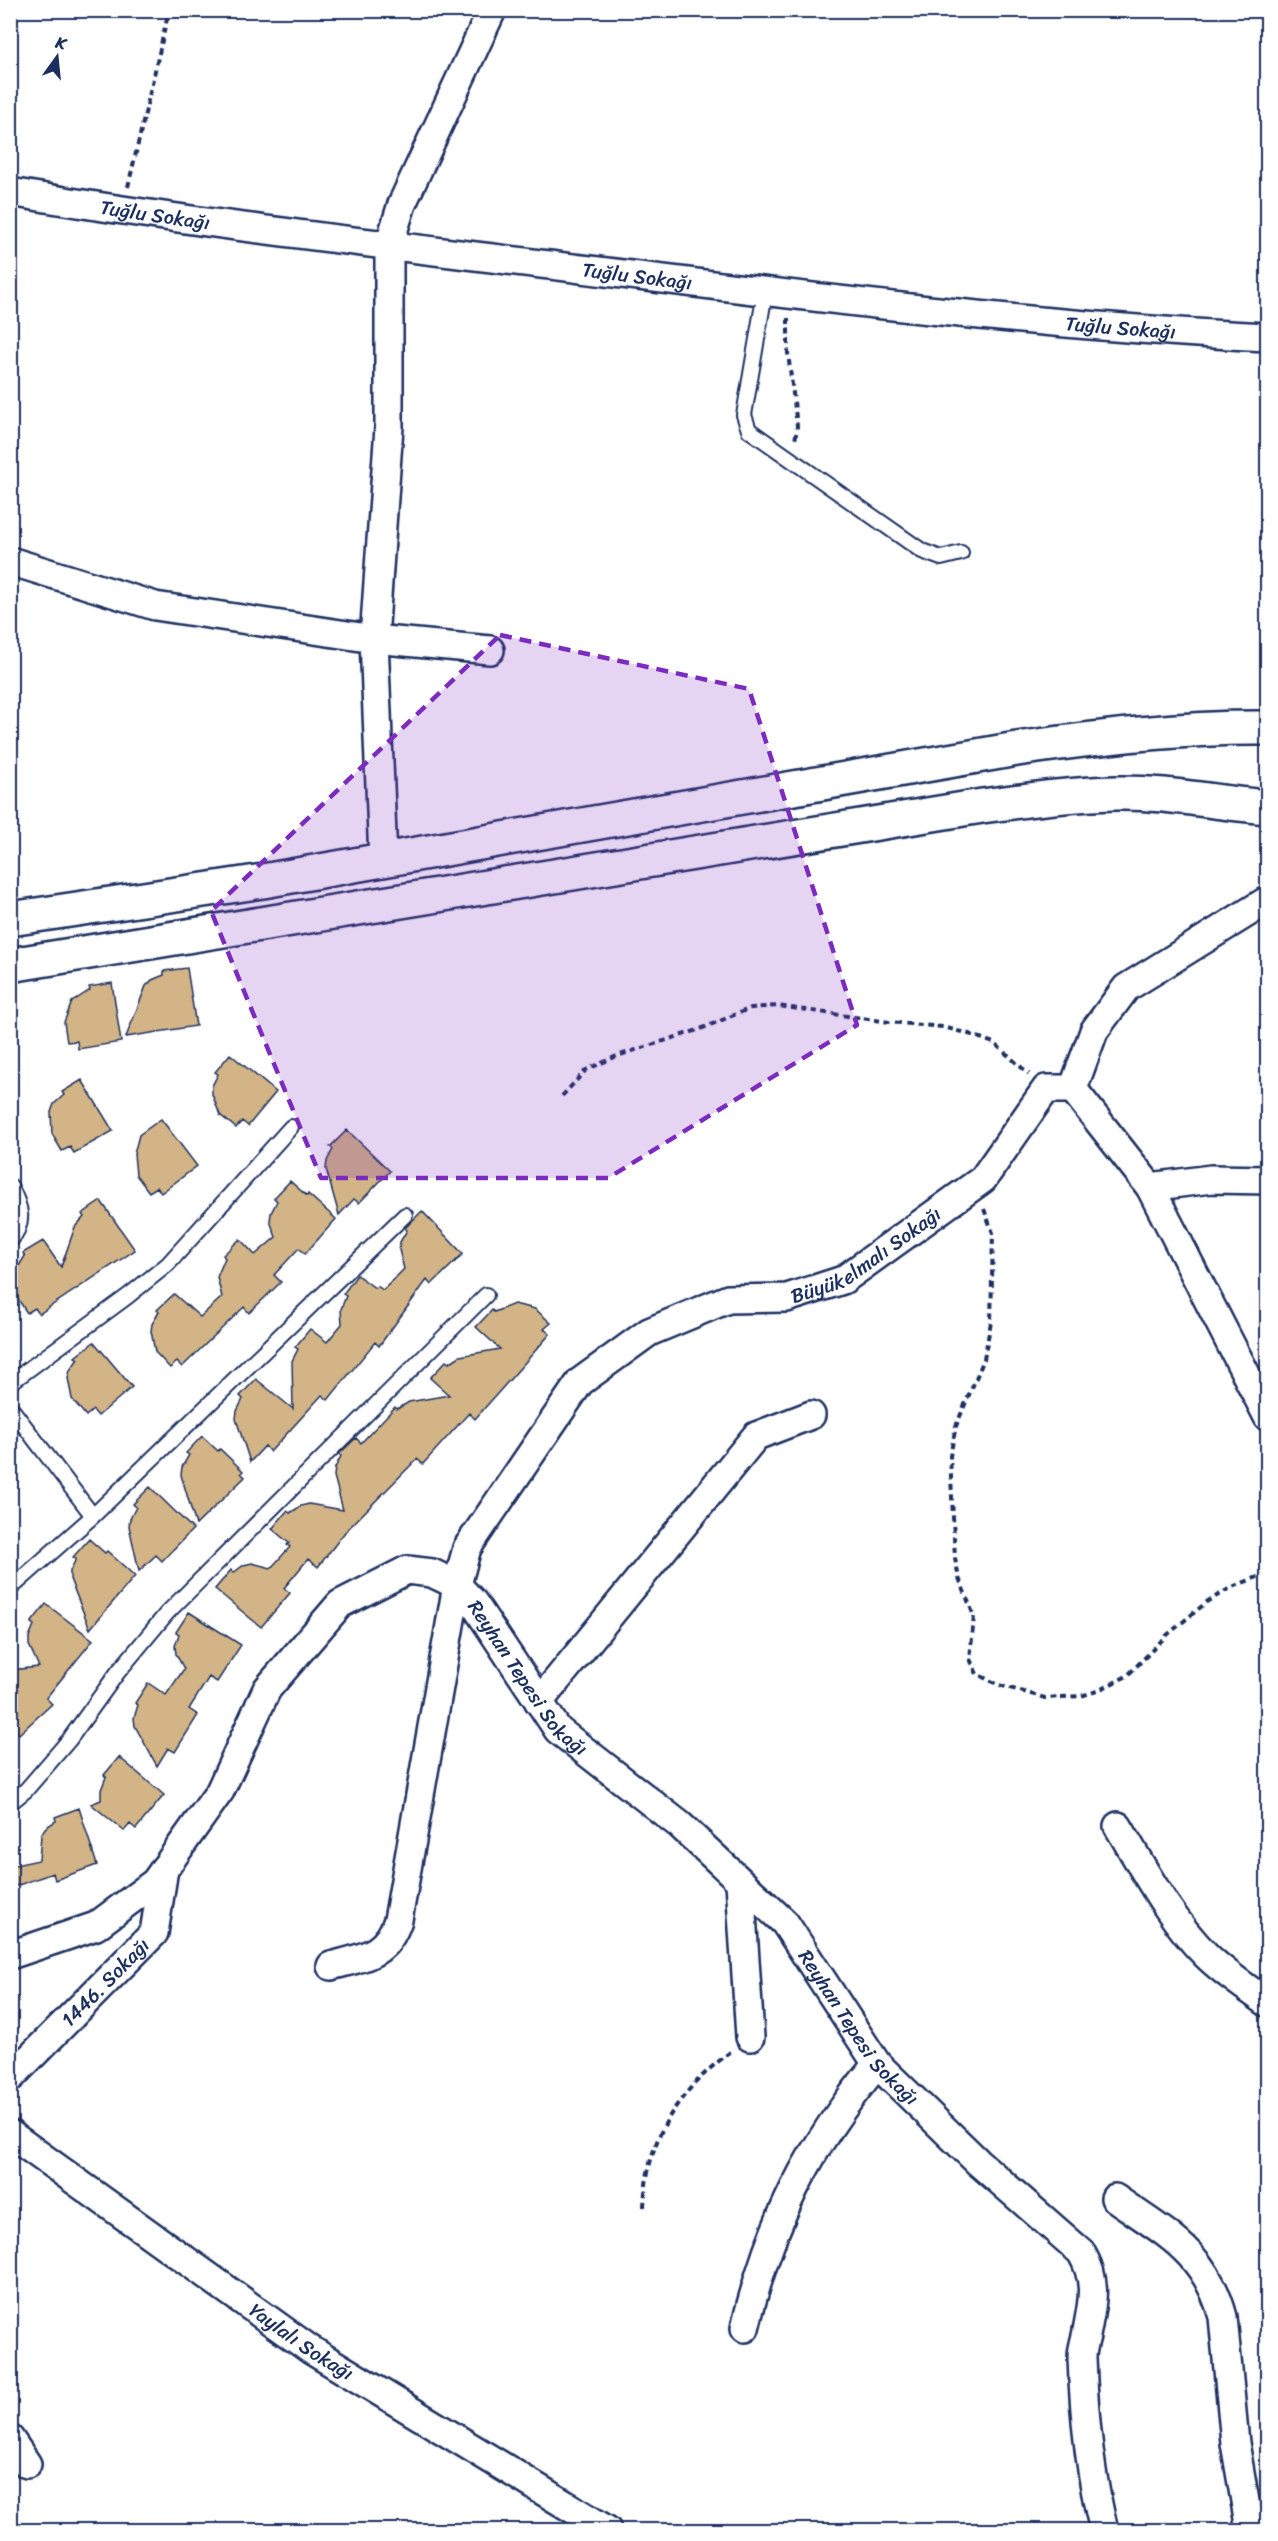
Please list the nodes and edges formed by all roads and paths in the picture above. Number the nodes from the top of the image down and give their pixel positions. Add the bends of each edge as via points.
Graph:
1 (169, 10) edge
2 (492, 10) edge
3 (10, 192) edge
4 (122, 211) junction
5 (389, 246) junction
6 (778, 293) junction
7 (1268, 338) edge
8 (788, 459) junction
9 (961, 553) dead end
10 (10, 561) edge
11 (374, 639) junction
12 (490, 650) dead end
13 (1268, 728) edge
14 (1268, 807) edge
15 (383, 860) junction
16 (1268, 900) edge
17 (10, 919) edge
18 (10, 965) edge
19 (1046, 1089) junction
20 (1073, 1089) junction
21 (562, 1096) dead end
22 (291, 1127) dead end
23 (1268, 1180) edge
24 (10, 1186) edge
25 (971, 1187) junction
26 (1150, 1187) junction
27 (405, 1215) dead end
28 (10, 1241) edge
29 (486, 1295) dead end
30 (10, 1383) edge
31 (10, 1407) edge
32 (812, 1415) dead end
33 (1268, 1417) edge
34 (93, 1516) junction
35 (1268, 1573) edge
36 (457, 1585) junction
37 (10, 1589) edge
38 (539, 1702) junction
39 (10, 1803) edge
40 (1118, 1826) dead end
41 (165, 1869) junction
42 (740, 1882) junction
43 (10, 1954) edge
44 (331, 1966) dead end
45 (1268, 2003) edge
46 (750, 2037) joint
47 (877, 2064) junction
48 (10, 2078) edge
49 (10, 2134) edge
50 (1115, 2199) dead end
51 (644, 2207) dead end
52 (745, 2328) dead end
53 (10, 2439) edge
54 (27, 2464) dead end
55 (607, 2530) edge
56 (1104, 2530) edge
57 (1250, 2530) edge

1 - 4 path
2 - 5 street via 410,186
3 - 4 street, Tuğlu Sokağı
4 - 5 street, Tuğlu Sokağı
5 - 6 street, Tuğlu Sokağı
5 - 11 street via 389,427
6 - 7 street, Tuğlu Sokağı via 1115,328
6 - 8 path via 788,324 797,426
6 - 8 lane via 744,415 754,436
8 - 9 lane via 922,551 941,558
10 - 11 street via 155,606
11 - 12 street
11 - 15 street
13 - 15 street via 1121,736 1017,749
14 - 18 street via 1188,796 1116,793 982,806
15 - 17 street
16 - 20 street via 1126,988 1094,1031
19 - 20 street
19 - 21 path via 994,1042 969,1034 943,1027 768,1005 617,1056 586,1070
19 - 25 street, Büyükelmalı Sokağı via 983,1179
20 - 26 street
22 - 30 lane via 168,1264
23 - 26 street via 1211,1179
24 - 28 lane via 21,1214 19,1229
25 - 35 path via 993,1233 991,1322 984,1359 956,1426 950,1456 956,1564 974,1616 970,1659 977,1674 999,1685 1046,1698 1097,1691 1127,1676 1172,1630 1208,1601
25 - 36 street, Büyükelmalı Sokağı via 843,1280 787,1298 728,1299 649,1332 580,1382 467,1548
26 - 33 street
27 - 34 lane
29 - 39 lane via 167,1613 69,1740
31 - 34 lane
32 - 38 street via 756,1436
34 - 37 lane
36 - 38 street, Reyhan Tepesi Sokağı via 473,1602
36 - 41 street via 432,1573 407,1570 340,1604 267,1689 220,1791
36 - 44 street, Büyükelmalı Sokağı via 394,1933 375,1953
38 - 42 street, Reyhan Tepesi Sokağı via 558,1730 680,1825
40 - 45 street via 1182,1928 1220,1968
41 - 43 street via 155,1882 96,1926
41 - 48 street, 1446. Sokağı via 154,1933
42 - 46 street
42 - 47 street, Reyhan Tepesi Sokağı via 785,1923
46 - 51 path via 695,2081 671,2110 648,2166
47 - 52 street via 824,2132 797,2179 768,2247
47 - 56 street, Reyhan Tepesi Sokağı via 978,2162 1081,2252 1089,2266 1093,2300 1082,2355 1094,2492
49 - 55 street, Yaylalı Sokağı via 311,2350
50 - 57 street via 1190,2253 1218,2298 1238,2471
53 - 54 street

